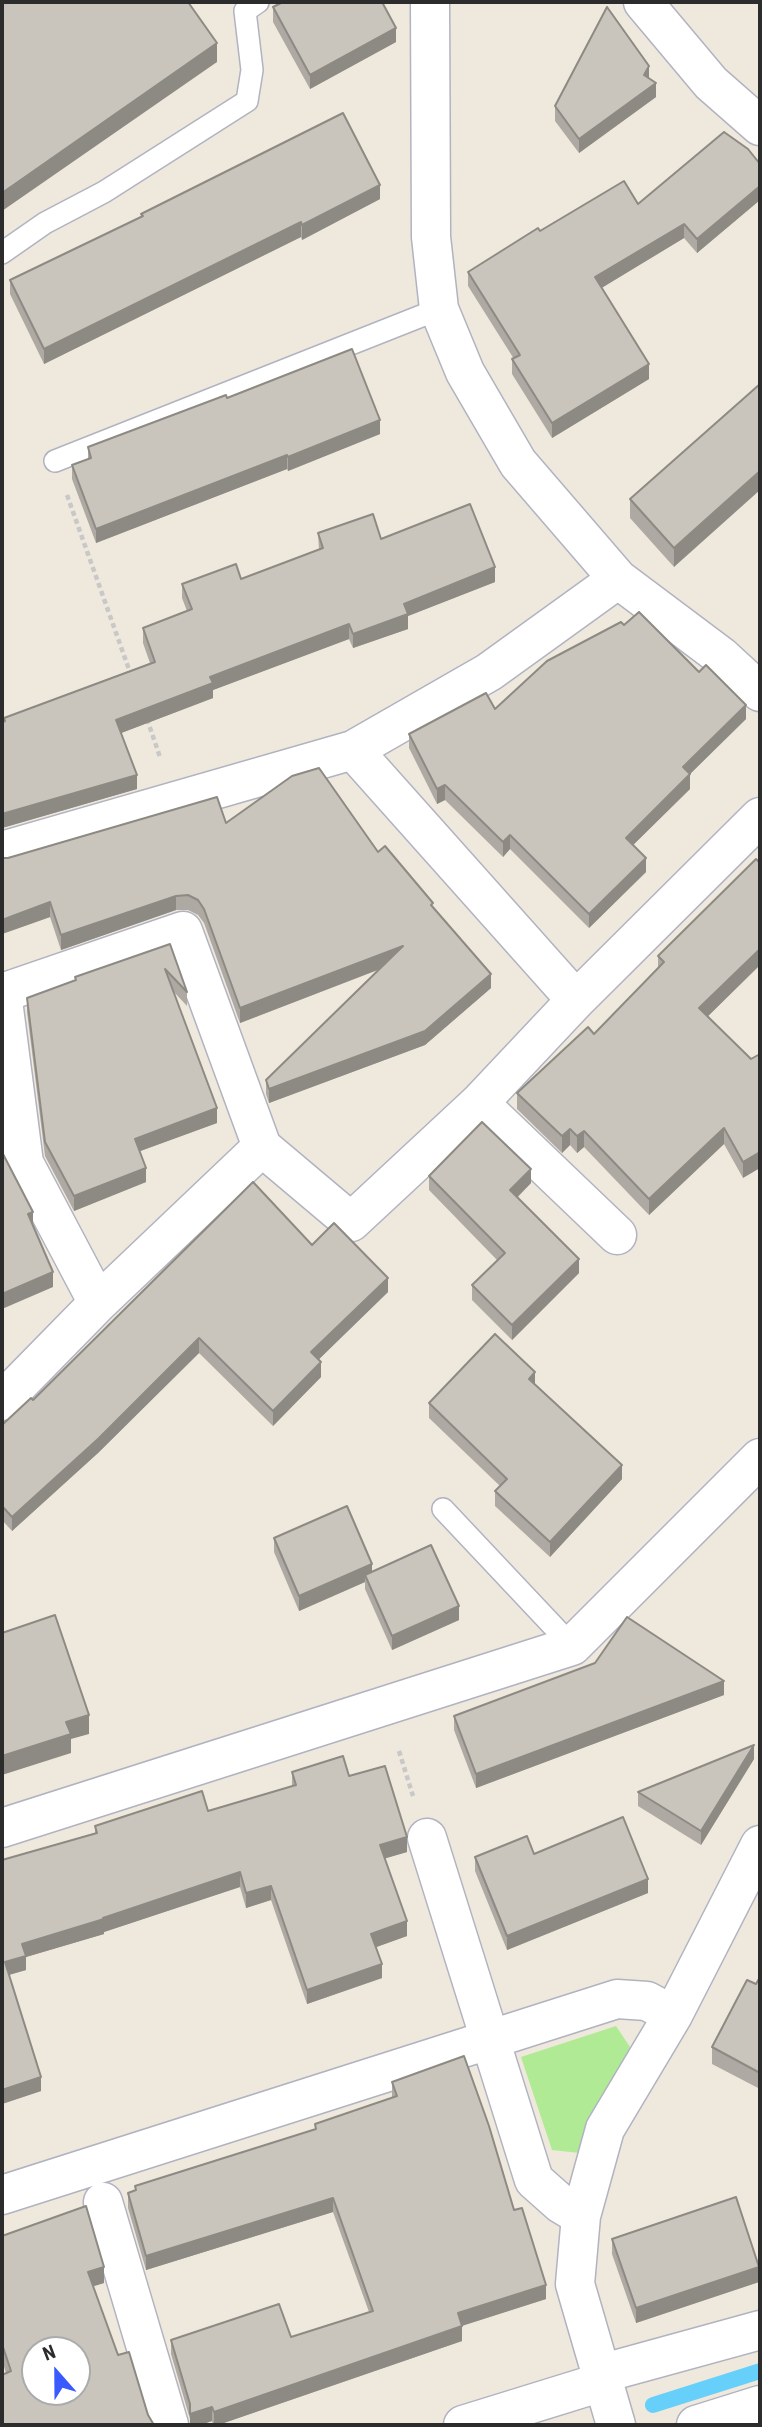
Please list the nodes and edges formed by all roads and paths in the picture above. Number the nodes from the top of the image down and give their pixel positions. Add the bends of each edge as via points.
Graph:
1 (258, 2) edge
2 (430, 2) edge
3 (643, 2) edge
4 (760, 126) edge
5 (2, 253) edge
6 (439, 309) junction
7 (55, 461) joint
8 (618, 579) junction
9 (134, 683) edge
10 (760, 692) edge
11 (143, 709) edge
12 (353, 750) junction
13 (176, 801) junction
14 (760, 817) edge
15 (2, 851) edge
16 (576, 1000) junction
17 (479, 1103) junction
18 (262, 1147) junction
19 (617, 1235) dead end
20 (97, 1303) junction
21 (2, 1401) edge
22 (760, 1458) edge
23 (443, 1509) dead end
24 (572, 1646) junction
25 (385, 1707) junction
26 (2, 1828) edge
27 (427, 1838) joint
28 (760, 1845) edge
29 (673, 2015) junction
30 (491, 2040) junction
31 (2, 2195) edge
32 (103, 2202) dead end
33 (581, 2216) junction
34 (760, 2330) edge
35 (601, 2378) junction
36 (760, 2405) edge
37 (169, 2425) edge
38 (463, 2425) edge
39 (616, 2425) edge
40 (696, 2425) edge

1 - 5 lane via 245,11 252,70 247,101
2 - 6 street via 431,237
3 - 4 street via 711,83
6 - 7 lane
6 - 8 street via 465,372 518,463
7 - 9 path
8 - 10 street via 722,657
8 - 12 street via 489,671
11 - 13 path
12 - 13 street
12 - 16 street
13 - 15 street
14 - 16 street
16 - 17 street
17 - 18 street via 351,1222
17 - 19 street
18 - 20 street
18 - 20 street via 183,931 2,993 24,1163
20 - 21 street
22 - 24 street
23 - 24 lane
24 - 25 street
25 - 26 street
25 - 27 path
27 - 30 street
28 - 29 street
29 - 30 street via 647,2001 617,1999
29 - 33 street via 605,2129
30 - 31 street
30 - 33 street via 534,2180
32 - 37 street
33 - 35 street via 575,2284
34 - 35 street
35 - 38 street
35 - 39 street
36 - 40 street

